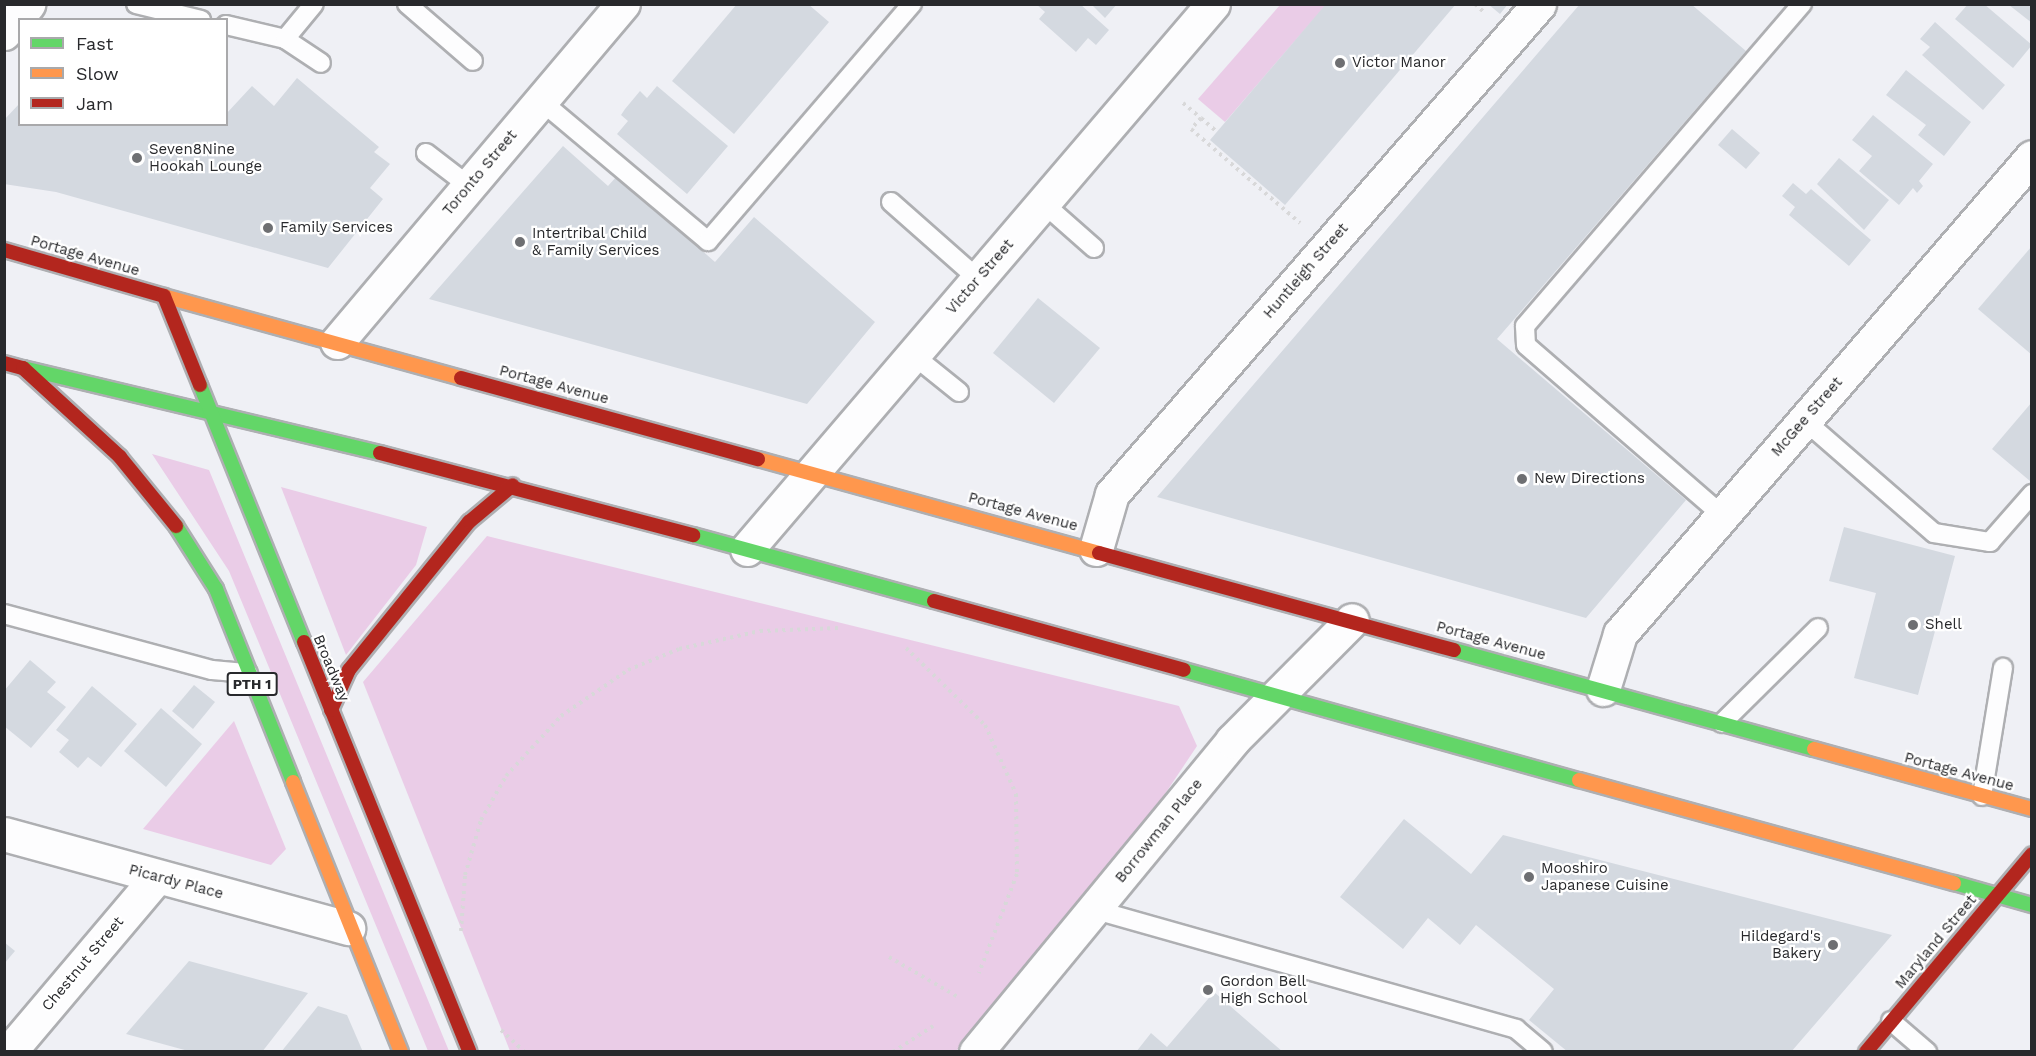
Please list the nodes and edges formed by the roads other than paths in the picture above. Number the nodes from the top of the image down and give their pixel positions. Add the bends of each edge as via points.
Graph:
1 (28, 4) edge
2 (136, 4) edge
3 (314, 4) edge
4 (407, 4) edge
5 (623, 4) edge
6 (912, 4) edge
7 (1213, 4) edge
8 (1539, 4) edge
9 (1802, 4) edge
10 (193, 18) edge
11 (228, 25) edge
12 (4, 33) edge
13 (285, 39) junction
14 (473, 61) dead end
15 (321, 63) dead end
16 (541, 101) junction
17 (426, 153) dead end
18 (2031, 157) edge
19 (469, 186) junction
20 (891, 202) dead end
21 (1043, 203) junction
22 (1094, 248) dead end
23 (4, 250) edge
24 (978, 279) junction
25 (164, 296) junction
26 (337, 342) junction
27 (913, 355) junction
28 (4, 363) edge
29 (23, 368) junction
30 (959, 392) dead end
31 (210, 414) junction
32 (1804, 420) junction
33 (812, 472) junction
34 (513, 485) junction
35 (2031, 494) edge
36 (1722, 515) junction
37 (747, 549) junction
38 (1096, 549) junction
39 (4, 614) edge
40 (1352, 620) junction
41 (1818, 628) dead end
42 (2003, 668) dead end
43 (248, 673) junction
44 (1603, 689) junction
45 (1276, 696) junction
46 (331, 710) junction
47 (1722, 723) junction
48 (1982, 796) junction
49 (2031, 809) edge
50 (4, 834) edge
51 (2031, 854) edge
52 (157, 877) junction
53 (1998, 896) junction
54 (2031, 905) edge
55 (1096, 910) junction
56 (348, 928) junction
57 (1891, 1021) junction
58 (9, 1051) edge
59 (401, 1052) edge
60 (470, 1052) edge
61 (976, 1052) edge
62 (1543, 1052) edge
63 (1866, 1052) edge
64 (1927, 1052) edge

1 - 12 street
2 - 10 lane
3 - 13 lane
4 - 14 lane
5 - 16 street, Toronto Street
6 - 16 lane via 708,241
7 - 21 street, Victor Street
8 - 38 street, Huntleigh Street via 1112,494
9 - 36 lane via 1525,326 1526,345
11 - 13 lane
13 - 15 lane
16 - 19 street, Toronto Street
17 - 19 lane
18 - 32 street, McGee Street
19 - 26 street, Toronto Street
20 - 24 lane
21 - 22 lane
21 - 24 street, Victor Street
23 - 25 main road, Portage Avenue
24 - 27 street, Victor Street
25 - 26 main road, Portage Avenue
25 - 31 main road, Broadway
26 - 33 main road, Portage Avenue
27 - 30 lane
27 - 33 street, Victor Street
28 - 29 main road, PTH 1
29 - 31 main road
29 - 43 main road, PTH 1 via 154,494 216,589
31 - 34 main road
31 - 46 main road, Broadway
32 - 35 lane via 1934,533 1990,542
32 - 36 street, McGee Street
33 - 37 street, Victor Street
33 - 38 main road, Portage Avenue
34 - 37 main road
34 - 46 main road via 447,549 350,670
36 - 44 street, McGee Street via 1620,634
37 - 45 main road
38 - 40 main road, Portage Avenue
39 - 43 lane via 212,670
40 - 44 main road, Portage Avenue
40 - 45 street, Borrowman Place
41 - 47 lane
42 - 48 lane
43 - 56 main road, PTH 1
44 - 47 main road, Portage Avenue
45 - 53 main road
45 - 55 street, Borrowman Place via 1232,741
46 - 60 main road, Broadway
47 - 48 main road, Portage Avenue
48 - 49 main road, Portage Avenue
50 - 52 street, Picardy Place
51 - 53 main road, Maryland Street
52 - 56 street, Picardy Place
52 - 58 street, Chestnut Street
53 - 54 main road
53 - 57 main road, Maryland Street
55 - 61 street, Borrowman Place
55 - 62 lane via 1516,1029
56 - 59 main road, PTH 1
57 - 63 main road, Maryland Street
57 - 64 lane

